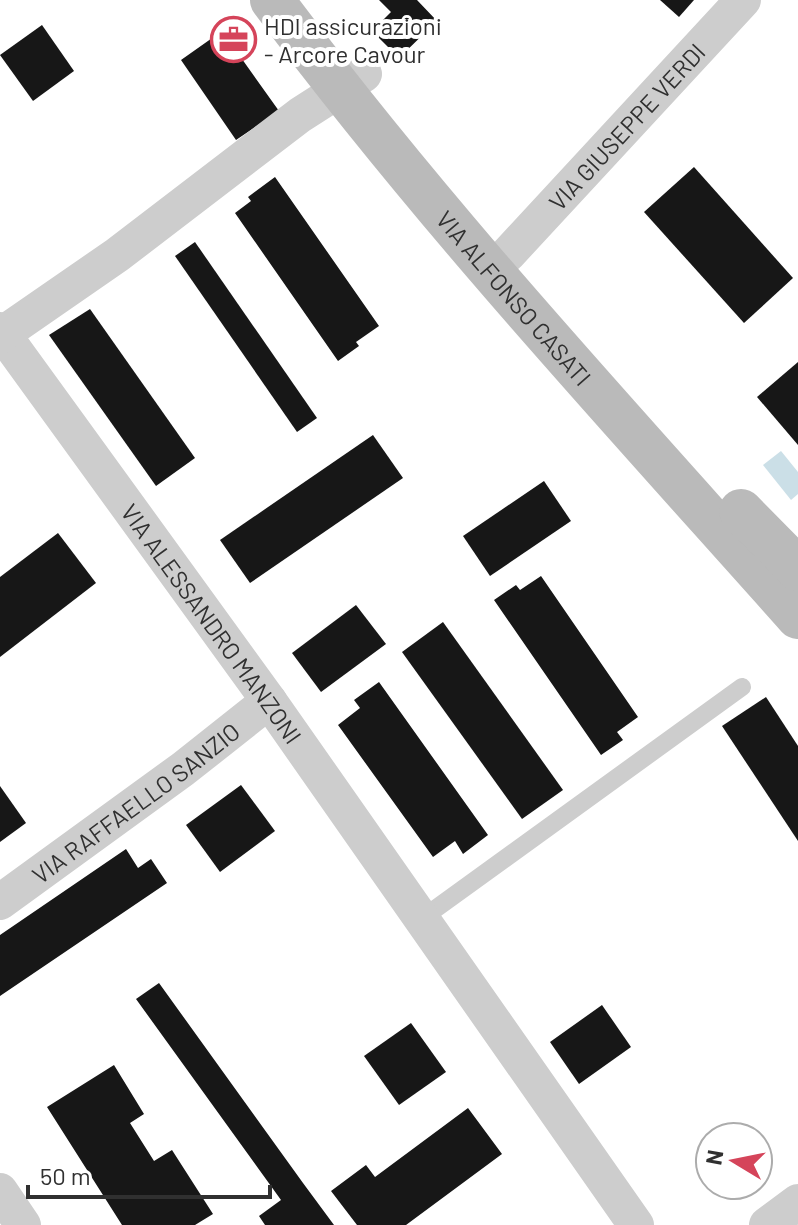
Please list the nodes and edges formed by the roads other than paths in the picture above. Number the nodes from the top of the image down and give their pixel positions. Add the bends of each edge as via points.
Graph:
1 (272, 0) edge
2 (310, 0) edge
3 (743, 0) edge
4 (353, 81) junction
5 (508, 254) junction
6 (1, 333) edge
7 (789, 569) edge
8 (798, 617) edge
9 (742, 687) dead end
10 (269, 701) junction
11 (0, 902) edge
12 (420, 920) junction
13 (0, 1191) edge
14 (798, 1202) edge
15 (23, 1225) edge
16 (636, 1225) edge
17 (767, 1225) edge

1 - 4 main road, VIA ALFONSO CASATI
2 - 4 main road, VIA ALFONSO CASATI
3 - 5 street, VIA GIUSEPPE VERDI
4 - 5 main road, VIA ALFONSO CASATI
4 - 6 street via 300,115 117,255
4 - 7 main road, VIA ALFONSO CASATI via 567,360
5 - 7 main road, VIA ALFONSO CASATI
6 - 10 street, VIA ALESSANDRO MANZONI
7 - 8 main road, VIA ALFONSO CASATI
9 - 12 lane
10 - 11 street, VIA RAFFAELLO SANZIO
10 - 12 street, VIA ALESSANDRO MANZONI
12 - 16 street, VIA ALESSANDRO MANZONI
13 - 15 street
14 - 17 street

